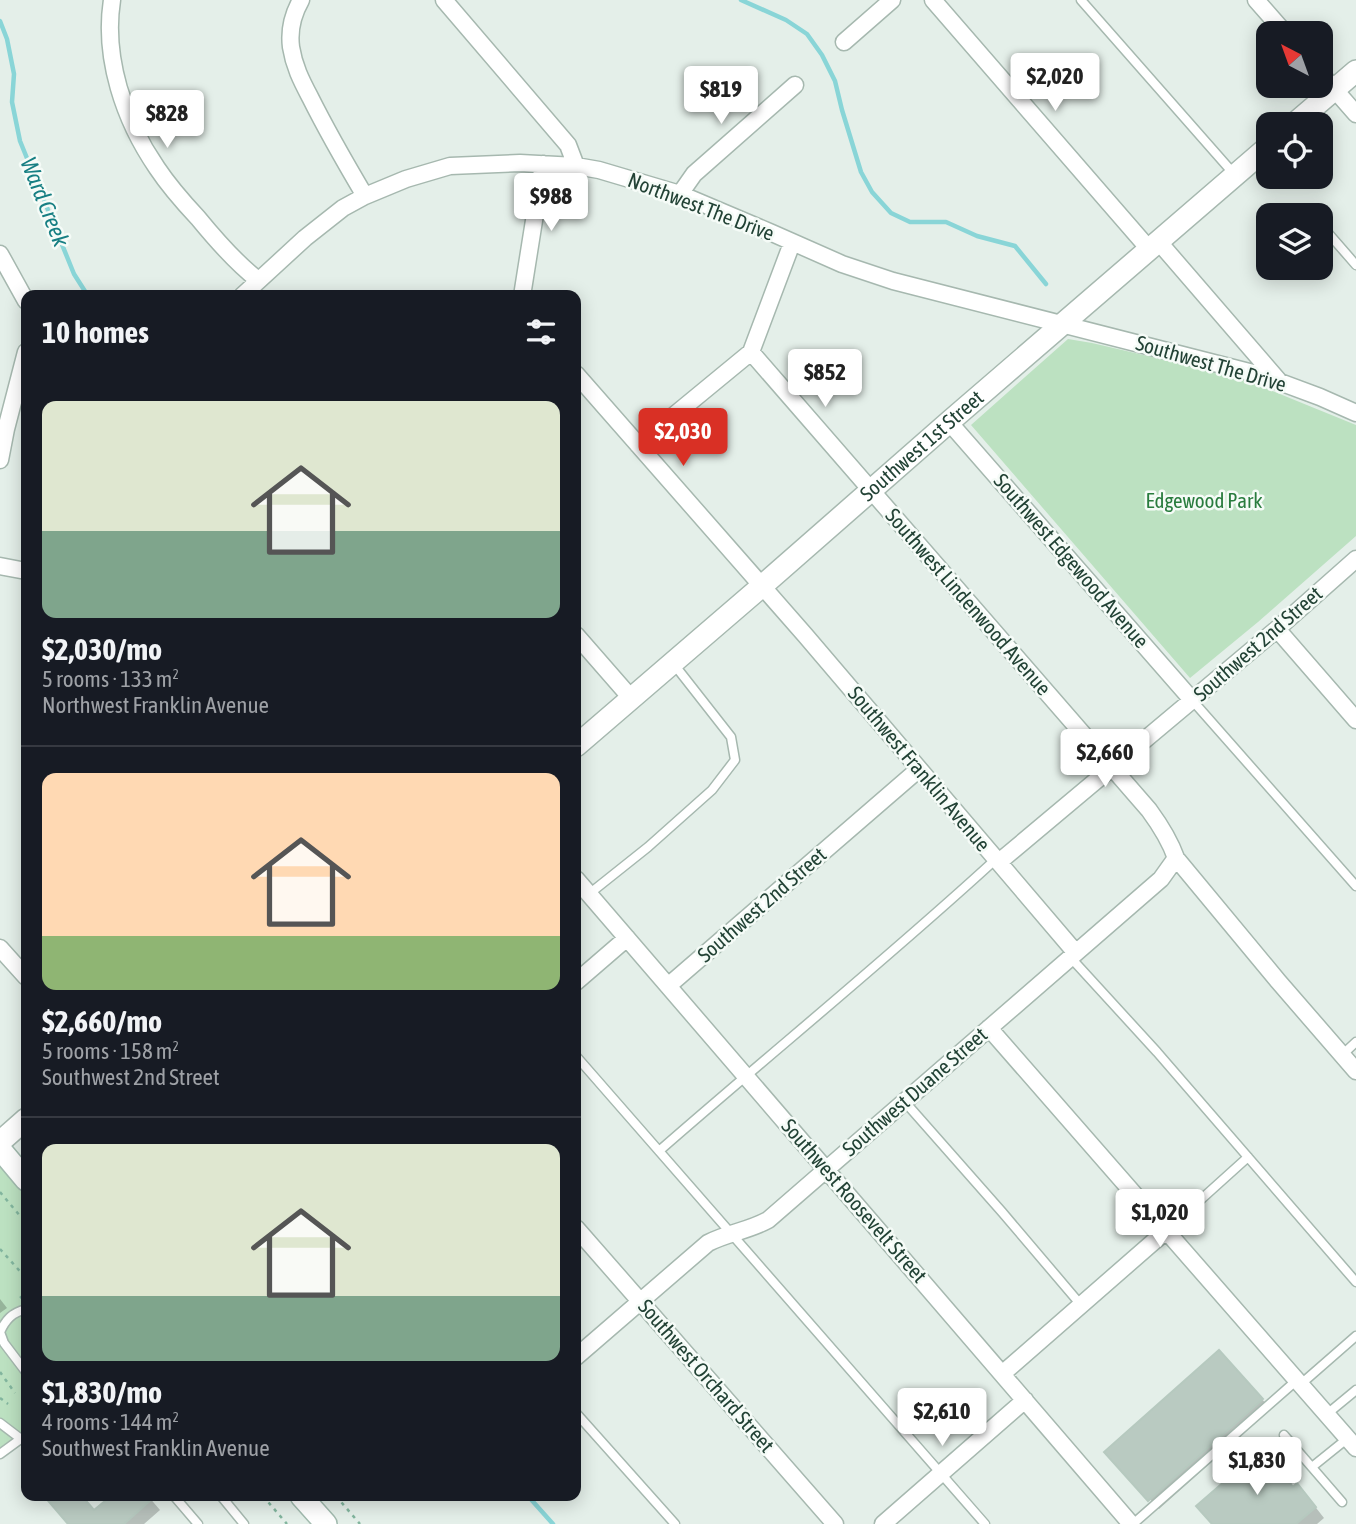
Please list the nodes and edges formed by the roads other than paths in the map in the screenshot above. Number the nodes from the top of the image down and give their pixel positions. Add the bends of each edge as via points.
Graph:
1 (112, 0) edge
2 (301, 0) edge
3 (444, 0) edge
4 (892, 0) edge
5 (933, 0) edge
6 (1081, 0) edge
7 (1256, 0) edge
8 (1274, 21) edge
9 (844, 42) dead end
10 (1356, 71) edge
11 (1334, 80) edge
12 (795, 85) dead end
13 (1334, 89) edge
14 (1315, 98) edge
15 (1304, 112) edge
16 (1356, 114) edge
17 (1256, 157) edge
18 (543, 164) junction
19 (576, 166) junction
20 (1235, 175) junction
21 (680, 194) junction
22 (365, 197) junction
23 (1333, 239) edge
24 (792, 243) junction
25 (1153, 245) junction
26 (0, 254) edge
27 (1356, 265) edge
28 (258, 280) junction
29 (248, 290) edge
30 (523, 290) edge
31 (21, 292) edge
32 (1062, 324) junction
33 (751, 352) junction
34 (21, 368) edge
35 (581, 380) edge
36 (1279, 381) junction
37 (1356, 413) edge
38 (949, 422) junction
39 (3, 426) edge
40 (638, 445) junction
41 (0, 460) edge
42 (871, 490) junction
43 (1355, 563) edge
44 (0, 566) edge
45 (21, 570) edge
46 (762, 586) junction
47 (1277, 629) junction
48 (581, 641) edge
49 (673, 663) junction
50 (631, 698) junction
51 (1192, 700) junction
52 (1356, 720) edge
53 (581, 742) edge
54 (1111, 768) junction
55 (919, 769) junction
56 (1176, 858) junction
57 (997, 861) junction
58 (581, 885) edge
59 (1356, 886) edge
60 (589, 894) junction
61 (626, 937) junction
62 (0, 948) edge
63 (1073, 955) junction
64 (21, 971) edge
65 (581, 978) edge
66 (668, 986) junction
67 (989, 1028) junction
68 (1356, 1042) edge
69 (1342, 1055) junction
70 (581, 1062) edge
71 (1356, 1071) edge
72 (745, 1075) junction
73 (905, 1102) junction
74 (21, 1123) edge
75 (0, 1142) edge
76 (0, 1149) edge
77 (659, 1151) junction
78 (1248, 1157) junction
79 (826, 1169) junction
80 (21, 1174) edge
81 (1167, 1230) junction
82 (731, 1233) junction
83 (581, 1234) edge
84 (1356, 1282) edge
85 (641, 1301) junction
86 (1081, 1305) junction
87 (21, 1310) edge
88 (1356, 1336) edge
89 (581, 1353) edge
90 (21, 1365) edge
91 (1002, 1374) junction
92 (1299, 1382) junction
93 (1356, 1390) edge
94 (1025, 1401) junction
95 (1327, 1414) junction
96 (581, 1419) edge
97 (0, 1423) edge
98 (21, 1435) edge
99 (1284, 1435) dead end
100 (21, 1439) edge
101 (1352, 1443) edge
102 (0, 1454) edge
103 (1312, 1467) junction
104 (941, 1473) junction
105 (178, 1501) edge
106 (225, 1501) edge
107 (306, 1501) edge
108 (1342, 1502) dead end
109 (198, 1524) edge
110 (244, 1524) edge
111 (326, 1524) edge
112 (675, 1524) edge
113 (835, 1524) edge
114 (883, 1524) edge
115 (985, 1524) edge
116 (1132, 1524) edge

1 - 28 street via 114,71 148,153 174,192
2 - 22 street via 291,27 296,71
3 - 19 street via 568,145
4 - 9 street
5 - 25 street
6 - 20 lane
7 - 8 street
10 - 11 street
12 - 21 street via 694,174
13 - 16 street
14 - 15 street
17 - 20 street, Southwest 1st Street
18 - 19 street, Northwest The Drive
18 - 22 street, Northwest The Drive via 450,166
18 - 30 street
19 - 21 street, Northwest The Drive
20 - 25 street, Southwest 1st Street
21 - 24 street, Northwest The Drive
22 - 28 street, Northwest The Drive via 305,238
23 - 27 lane
24 - 32 street, Northwest The Drive via 893,281
24 - 33 street
25 - 32 street, Southwest 1st Street
25 - 36 street
26 - 31 street
28 - 29 street, Northwest The Drive
32 - 36 street, Southwest The Drive
32 - 38 street, Southwest 1st Street
33 - 40 street
33 - 42 street, Southwest Lindenwood Avenue
34 - 39 street
35 - 40 street, Southwest Franklin Avenue
36 - 37 street, Southwest The Drive
38 - 42 street, Southwest 1st Street
38 - 51 street, Southwest Edgewood Avenue
39 - 41 street
40 - 46 street, Southwest Franklin Avenue
42 - 46 street, Southwest 1st Street
42 - 54 street, Southwest Lindenwood Avenue
43 - 47 street, Southwest 2nd Street
44 - 45 street
46 - 49 street, Southwest 1st Street
46 - 55 street, Southwest Franklin Avenue
47 - 51 street, Southwest 2nd Street
47 - 52 street
48 - 50 street
49 - 50 street, Southwest 1st Street
49 - 60 lane via 730,737 735,760 712,790
50 - 53 street, Southwest 1st Street
51 - 54 street, Southwest 2nd Street
51 - 59 lane
54 - 56 street, Southwest Lindenwood Avenue via 1149,810
54 - 57 street, Southwest 2nd Street
55 - 57 street, Southwest Franklin Avenue
55 - 66 street, Southwest 2nd Street
56 - 63 street, Southwest Duane Street via 1161,879
56 - 69 street, Southwest Lindenwood Avenue
57 - 63 street, Southwest Franklin Avenue
57 - 72 lane
58 - 60 street, Southwest Roosevelt Street
60 - 61 street, Southwest Roosevelt Street
61 - 65 street
61 - 66 street, Southwest Roosevelt Street
62 - 64 street
63 - 67 street, Southwest Duane Street
63 - 78 lane
66 - 72 street, Southwest Roosevelt Street
67 - 73 street, Southwest Duane Street
67 - 81 street
68 - 69 lane
69 - 71 street, Southwest Lindenwood Avenue
70 - 77 lane
72 - 77 lane
72 - 79 street, Southwest Roosevelt Street
73 - 79 street, Southwest Duane Street
73 - 86 lane
74 - 75 street
76 - 80 street
77 - 82 lane
78 - 81 lane
78 - 84 lane
79 - 82 street, Southwest Duane Street via 768,1220
79 - 91 street, Southwest Roosevelt Street
81 - 86 street
81 - 92 street
82 - 85 street, Southwest Duane Street via 708,1243
82 - 104 lane
83 - 85 street, Southwest Orchard Street
85 - 89 street, Southwest Duane Street
85 - 113 street, Southwest Orchard Street
86 - 91 street
87 - 90 lane via 6,1319 0,1332
88 - 92 lane
91 - 94 street, Southwest Roosevelt Street
92 - 95 street
92 - 116 lane
93 - 95 lane
94 - 104 street
94 - 116 street, Southwest Roosevelt Street
95 - 101 street
96 - 112 lane
97 - 98 lane
99 - 103 lane
100 - 102 lane
101 - 103 lane
103 - 108 lane
104 - 114 street
104 - 115 lane
105 - 109 lane
106 - 110 lane
107 - 111 street

